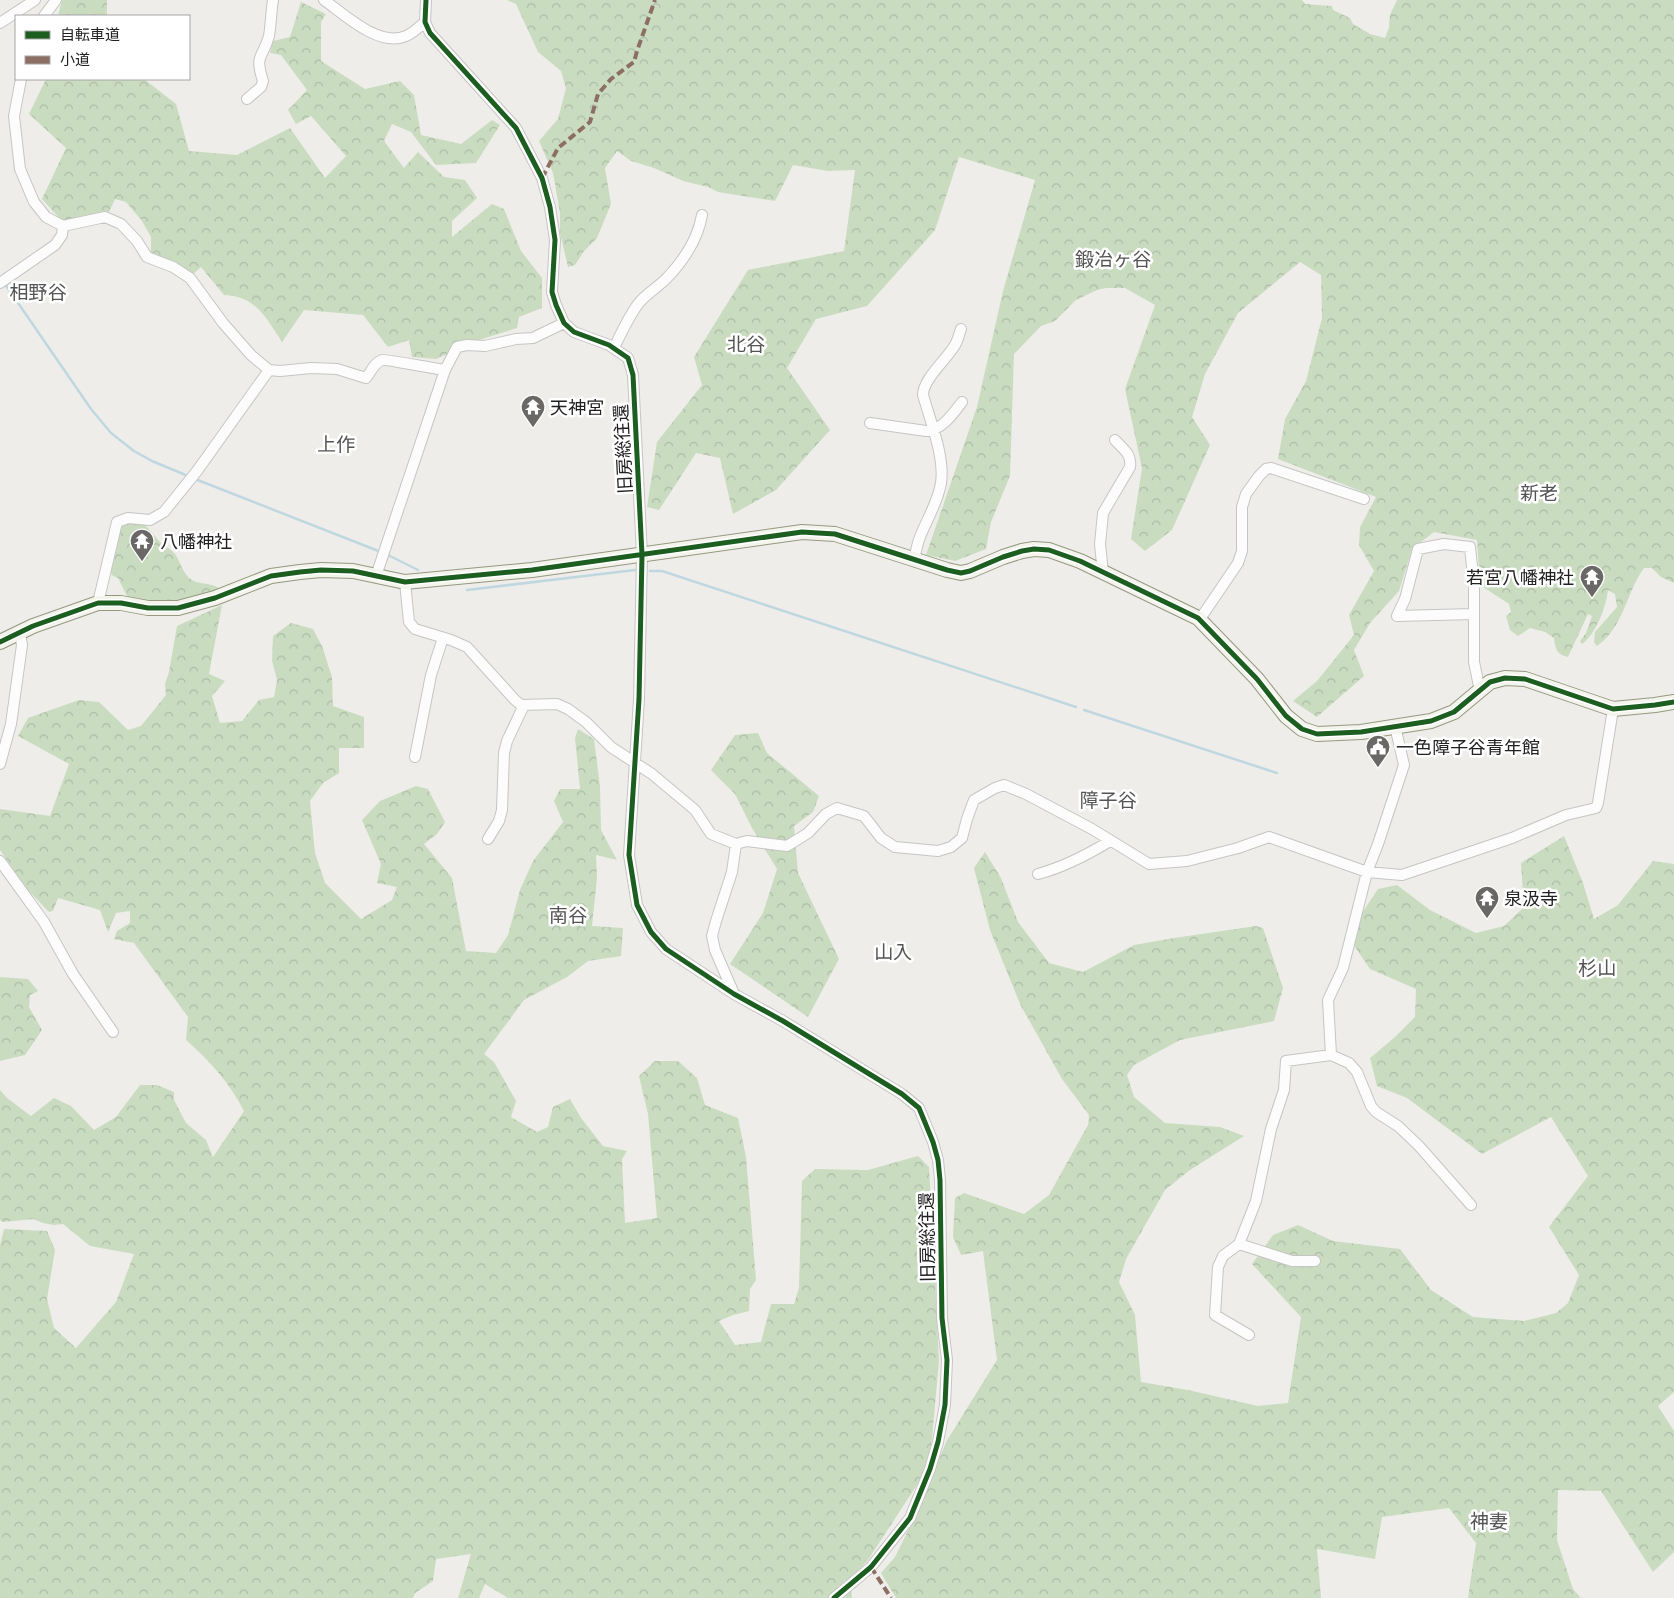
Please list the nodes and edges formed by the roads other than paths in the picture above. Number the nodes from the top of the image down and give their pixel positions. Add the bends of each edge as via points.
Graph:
1 (35, 0) edge
2 (56, 0) edge
3 (273, 0) edge
4 (324, 0) edge
5 (426, 0) edge
6 (45, 15) edge
7 (425, 22) junction
8 (0, 23) edge
9 (21, 80) edge
10 (247, 100) dead end
11 (702, 215) dead end
12 (63, 226) junction
13 (3, 280) edge
14 (564, 323) junction
15 (960, 329) dead end
16 (614, 348) junction
17 (269, 370) junction
18 (445, 370) junction
19 (962, 402) dead end
20 (870, 423) dead end
21 (933, 431) junction
22 (1115, 440) dead end
23 (1364, 499) dead end
24 (642, 555) junction
25 (914, 560) junction
26 (1102, 573) junction
27 (376, 576) junction
28 (405, 582) junction
29 (98, 603) junction
30 (1474, 614) junction
31 (1200, 619) junction
32 (20, 633) junction
33 (443, 638) junction
34 (0, 642) edge
35 (1480, 691) junction
36 (1674, 702) edge
37 (524, 705) junction
38 (1613, 709) junction
39 (1394, 726) junction
40 (416, 757) dead end
41 (636, 762) junction
42 (0, 764) edge
43 (488, 839) dead end
44 (1110, 840) junction
45 (736, 844) junction
46 (0, 861) edge
47 (1367, 872) junction
48 (1038, 874) dead end
49 (734, 994) junction
50 (113, 1032) dead end
51 (1331, 1055) junction
52 (1470, 1205) dead end
53 (1239, 1244) junction
54 (1315, 1261) dead end
55 (1249, 1335) dead end
56 (834, 1598) edge

1 - 8 street
2 - 6 street
3 - 10 street via 269,36 258,59 263,81
4 - 7 street via 383,38 406,36
5 - 7 street
7 - 14 street via 444,50 516,128 542,178 555,240 552,292
9 - 12 street via 14,116 20,169 34,202 46,217
11 - 16 street via 700,228 685,255 667,278 639,303
12 - 13 street via 62,235 55,245
12 - 17 street via 105,217 120,224 147,257 190,278 223,323
14 - 16 street, 旧房総往還 via 574,332
14 - 18 street via 533,338 457,347
15 - 21 street via 957,343 923,390
16 - 24 street, 旧房総往還 via 628,358 633,375
17 - 18 street via 337,369 366,378 376,363 384,359
17 - 29 street via 164,512 150,520 128,518 118,522
18 - 27 street
19 - 21 street via 951,417
20 - 21 street
21 - 25 street via 941,465 941,482
22 - 26 street via 1131,460 1103,512
23 - 31 street via 1266,469 1246,494 1242,507 1242,551 1238,563
24 - 25 street via 820,532 836,534
24 - 28 street
24 - 41 street, 旧房総往還
25 - 26 street via 961,573 1022,551 1041,549 1080,561
26 - 31 street
27 - 28 street
27 - 29 street via 322,570 271,576 215,598 178,608
28 - 33 street via 409,622 415,629
29 - 32 street
30 - 30 street via 1470,547 1444,544 1418,549 1406,599 1397,616
30 - 35 street via 1474,662
31 - 39 street via 1257,679 1286,716 1302,729 1317,734 1336,734
32 - 34 street
32 - 42 street via 22,645 11,724
33 - 37 street via 467,647 515,700
33 - 40 street via 430,675
35 - 38 street via 1490,682 1505,678 1525,679
35 - 39 street via 1454,712 1431,721
36 - 38 street
37 - 41 street via 557,704 568,709 611,747
37 - 43 street via 507,741 502,810
38 - 47 street via 1596,808 1566,815 1512,838 1402,875
39 - 47 street via 1404,765
41 - 45 street via 695,810 710,834
41 - 49 street, 旧房総往還 via 629,855 637,905 651,932 666,949
44 - 45 street via 1004,785 974,800 962,838 951,847 938,851 895,847 881,838 864,816 837,808 787,846 747,841
44 - 47 street via 1142,861 1156,864 1187,862 1268,837
44 - 48 street via 1070,863
45 - 49 street via 732,872 712,936
46 - 50 street via 44,922 73,974
47 - 51 street via 1343,968 1328,1000
49 - 56 street, 旧房総往還 via 902,1094 919,1108 938,1160 942,1318 947,1360 945,1405 938,1442 910,1518 871,1567
51 - 52 street via 1349,1063 1358,1072 1370,1106 1419,1146
51 - 53 street via 1286,1061 1284,1090 1256,1201
53 - 54 street via 1292,1261
53 - 55 street via 1223,1256 1218,1267 1215,1315

